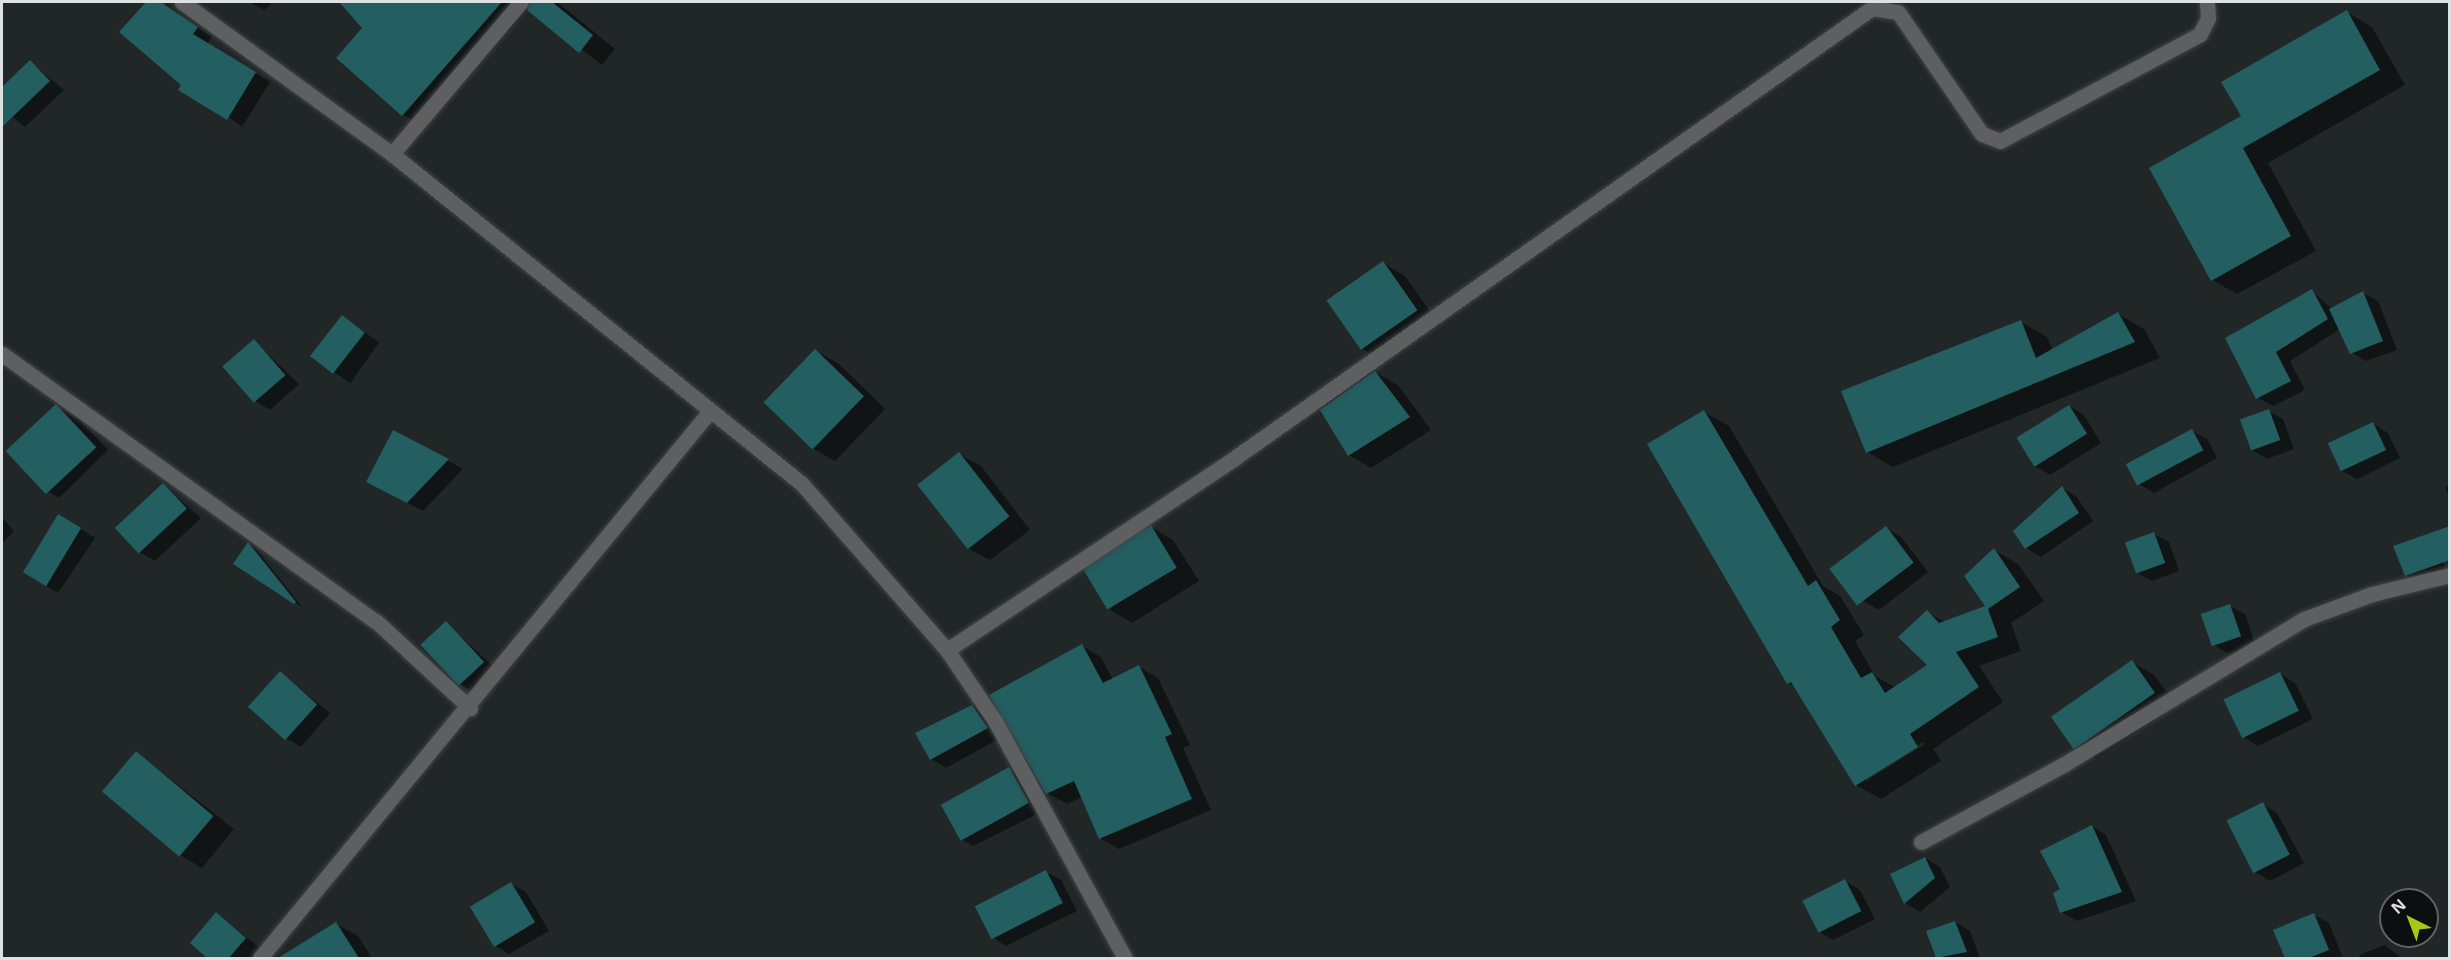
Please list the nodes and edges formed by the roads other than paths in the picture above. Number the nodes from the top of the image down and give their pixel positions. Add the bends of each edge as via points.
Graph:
1 (182, 2) edge
2 (521, 2) edge
3 (2207, 2) edge
4 (392, 154) junction
5 (2, 354) edge
6 (710, 411) junction
7 (2450, 575) edge
8 (947, 650) junction
9 (470, 708) junction
10 (1921, 842) dead end
11 (260, 958) edge
12 (1125, 958) edge

1 - 4 street
2 - 4 street
3 - 8 street via 2208,18 2200,34 2000,141 1982,134 1898,12 1872,8 1236,457
4 - 6 street
5 - 9 street via 377,622
6 - 8 street via 802,484
6 - 9 street
7 - 10 street via 2372,594 2304,619 2063,765
8 - 12 street via 995,721
9 - 11 street

